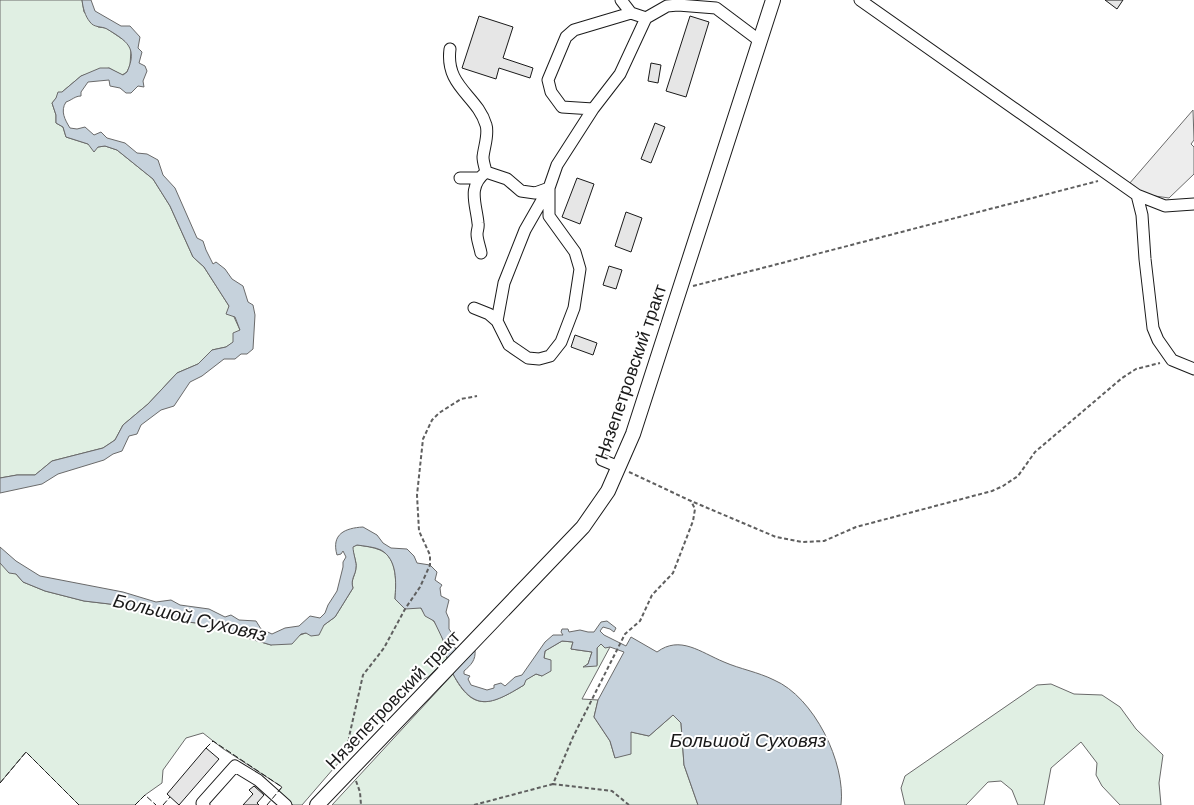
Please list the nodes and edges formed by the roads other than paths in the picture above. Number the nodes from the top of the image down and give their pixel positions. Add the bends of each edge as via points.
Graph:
1 (621, 0) edge
2 (773, 0) edge
3 (860, 0) edge
4 (678, 2) edge
5 (631, 13) junction
6 (646, 18) junction
7 (760, 41) junction
8 (450, 49) dead end
9 (593, 109) junction
10 (482, 175) junction
11 (460, 178) dead end
12 (549, 188) junction
13 (1137, 195) junction
14 (1194, 204) edge
15 (481, 253) dead end
16 (474, 308) dead end
17 (497, 321) junction
18 (1194, 370) edge
19 (602, 460) dead end
20 (619, 467) junction
21 (204, 805) edge
22 (286, 805) edge
23 (317, 805) edge

1 - 5 lane
2 - 7 main road, Нязепетровский тракт
3 - 13 lane
4 - 6 lane
4 - 7 lane via 716,8
5 - 6 lane
5 - 9 lane via 574,30 563,42 548,80 551,92 562,107
6 - 9 lane via 620,74
7 - 20 main road, Нязепетровский тракт via 681,290
8 - 10 lane via 448,62 452,75 487,127
9 - 12 lane via 557,165
10 - 11 lane
10 - 12 lane via 507,180 521,191 535,193
10 - 15 lane via 474,189
12 - 17 lane via 524,230 504,284
12 - 17 lane via 549,216 574,252 580,269 574,308 561,342 550,356 528,358 509,345
13 - 14 lane via 1165,206
13 - 18 lane via 1154,328 1172,360
16 - 17 lane via 490,314
19 - 20 lane
20 - 23 main road, Нязепетровский тракт via 608,491 583,527
21 - 22 lane via 202,803 235,766 258,780

